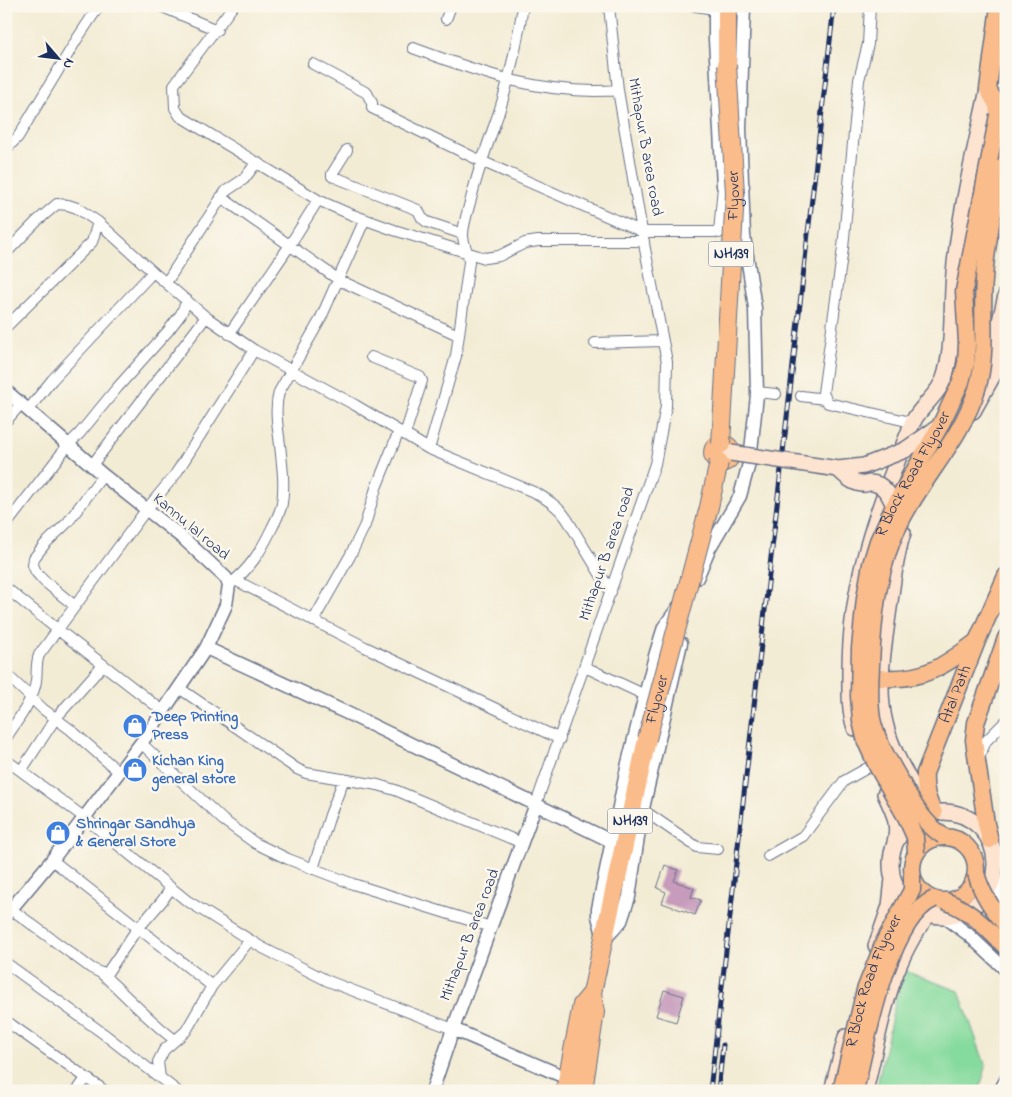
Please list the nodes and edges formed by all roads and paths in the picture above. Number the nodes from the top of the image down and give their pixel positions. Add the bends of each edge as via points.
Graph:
1 (99, 6) edge
2 (160, 6) edge
3 (233, 6) edge
4 (451, 6) edge
5 (523, 6) edge
6 (609, 6) edge
7 (695, 6) edge
8 (744, 6) edge
9 (870, 6) edge
10 (999, 6) edge
11 (719, 7) edge
12 (446, 19) dead end
13 (217, 30) junction
14 (413, 48) dead end
15 (313, 64) dead end
16 (508, 81) junction
17 (988, 89) junction
18 (618, 90) junction
19 (1006, 148) edge
20 (6, 149) edge
21 (347, 150) dead end
22 (482, 161) junction
23 (257, 162) junction
24 (723, 186) junction
25 (743, 186) junction
26 (221, 197) junction
27 (318, 200) junction
28 (365, 219) junction
29 (98, 222) junction
30 (744, 232) junction
31 (720, 233) junction
32 (463, 234) junction
33 (643, 236) junction
34 (291, 245) junction
35 (6, 253) edge
36 (469, 254) junction
37 (153, 272) junction
38 (339, 280) junction
39 (166, 283) junction
40 (1006, 295) edge
41 (187, 300) junction
42 (206, 317) junction
43 (6, 326) edge
44 (229, 334) junction
45 (458, 335) junction
46 (663, 341) junction
47 (595, 343) dead end
48 (254, 350) junction
49 (1006, 352) edge
50 (371, 357) dead end
51 (292, 371) junction
52 (993, 375) junction
53 (942, 382) junction
54 (6, 391) edge
55 (756, 392) junction
56 (776, 394) dead end
57 (801, 396) dead end
58 (825, 399) junction
59 (978, 404) junction
60 (25, 407) junction
61 (6, 421) edge
62 (911, 422) junction
63 (940, 426) junction
64 (402, 432) junction
65 (68, 445) junction
66 (429, 449) junction
67 (724, 453) junction
68 (92, 465) junction
69 (838, 469) junction
70 (103, 475) junction
71 (894, 506) junction
72 (146, 510) junction
73 (6, 524) edge
74 (1006, 576) edge
75 (232, 583) junction
76 (695, 583) junction
77 (6, 588) edge
78 (611, 592) junction
79 (75, 606) junction
80 (313, 621) junction
81 (853, 623) junction
82 (887, 627) junction
83 (57, 630) junction
84 (1006, 638) edge
85 (977, 641) junction
86 (206, 648) junction
87 (103, 665) junction
88 (585, 667) junction
89 (6, 674) edge
90 (881, 678) junction
91 (179, 688) junction
92 (645, 695) junction
93 (30, 698) junction
94 (163, 711) junction
95 (55, 719) junction
96 (1006, 721) edge
97 (6, 738) edge
98 (560, 739) junction
99 (141, 743) junction
100 (6, 760) edge
101 (976, 763) junction
102 (871, 766) junction
103 (21, 771) junction
104 (119, 772) junction
105 (344, 779) junction
106 (536, 804) junction
107 (643, 810) junction
108 (931, 814) junction
109 (85, 818) junction
110 (943, 836) junction
111 (990, 840) junction
112 (613, 842) junction
113 (896, 842) junction
114 (522, 843) junction
115 (718, 850) dead end
116 (916, 853) junction
117 (768, 856) dead end
118 (52, 860) junction
119 (313, 869) junction
120 (976, 873) junction
121 (912, 875) junction
122 (994, 876) junction
123 (893, 879) junction
124 (171, 888) junction
125 (1006, 903) edge
126 (941, 906) junction
127 (9, 912) edge
128 (928, 915) junction
129 (1006, 925) edge
130 (491, 928) junction
131 (137, 929) junction
132 (250, 940) junction
133 (604, 940) junction
134 (1006, 947) edge
135 (6, 964) edge
136 (1006, 970) edge
137 (100, 973) junction
138 (212, 986) junction
139 (592, 993) junction
140 (6, 1021) edge
141 (452, 1029) junction
142 (175, 1040) junction
143 (1006, 1073) edge
144 (86, 1078) junction
145 (160, 1078) junction
146 (566, 1084) edge
147 (584, 1088) edge
148 (77, 1091) edge
149 (104, 1091) edge
150 (177, 1091) edge
151 (432, 1091) edge
152 (832, 1091) edge
153 (841, 1091) edge
154 (855, 1091) edge
155 (866, 1091) edge
156 (996, 1091) edge

1 - 20 street via 18,137
2 - 13 street
3 - 13 street
4 - 12 street
5 - 16 street
6 - 18 street, Mithapur B area road
7 - 11 street
8 - 25 street via 740,128
9 - 58 street via 868,44 858,80 843,248 824,382
10 - 17 main road
11 - 24 street via 715,39
11 - 67 highway, Flyover / NH139, bridge via 727,64 735,193
13 - 23 street via 174,85 175,108 190,124
14 - 16 street
15 - 22 street via 367,93 372,108
16 - 18 street via 564,91
16 - 22 street
17 - 53 main road via 964,200 954,274 948,360
17 - 63 main road, R Block Road Flyover, bridge via 997,105 998,115 964,291 966,363 961,382
18 - 33 street, Mithapur B area road
19 - 110 main road, R Block Road Flyover, bridge via 986,254 983,347 977,387 961,425 902,519 882,568 876,600 870,695 872,719 878,739 918,812 931,828
21 - 32 street via 332,176 418,210 427,222
22 - 32 street
22 - 33 street
23 - 26 street via 244,179
23 - 27 street
24 - 25 street
24 - 31 street
25 - 30 street
26 - 34 street
26 - 39 street
27 - 28 street
27 - 34 street
28 - 36 street
28 - 38 street
29 - 35 street via 76,208 57,204
29 - 37 street
29 - 43 street via 92,242
30 - 31 street
30 - 55 street via 755,308
31 - 33 street
32 - 36 street via 464,247
33 - 36 street via 538,241 492,258
33 - 46 street, Mithapur B area road
34 - 38 street
34 - 44 street
36 - 45 street
37 - 39 street
37 - 60 street
38 - 45 street
38 - 51 street
39 - 41 street
40 - 52 main road via 996,339
41 - 42 street
41 - 65 street via 168,331
42 - 44 street
42 - 68 street
44 - 48 street
45 - 66 street via 456,356
46 - 47 street
46 - 78 street, Mithapur B area road via 667,362 666,406 657,456
48 - 51 street
48 - 72 street via 175,476
49 - 52 main road
50 - 64 street via 420,378 422,382
51 - 64 street
51 - 75 street via 279,392 276,407 282,506 256,559
52 - 59 main road
53 - 59 main road
53 - 62 main road
54 - 60 street, Kannu lal road
55 - 56 street
55 - 76 street via 750,460 740,496 709,549
57 - 58 street
58 - 62 street via 839,406
59 - 82 main road via 906,526 897,552
60 - 61 street
60 - 65 street, Kannu lal road
62 - 81 main road via 869,539
63 - 69 main road, bridge via 905,450 880,461
63 - 71 main road, R Block Road Flyover, bridge
64 - 66 street
64 - 80 street via 376,488 365,525
65 - 68 street, Kannu lal road
65 - 73 street
66 - 78 street via 536,493 556,506
67 - 69 main road, bridge
67 - 133 highway, Flyover / NH139, bridge via 647,739
68 - 70 street, Kannu lal road
69 - 71 main road, bridge via 853,481 884,488
70 - 72 street, Kannu lal road
70 - 79 street via 68,522 34,558 36,572
71 - 116 main road, R Block Road Flyover, bridge via 871,564 860,648 858,696 866,742 906,817 915,837
72 - 75 street, Kannu lal road
72 - 79 street
74 - 85 main road, Atal Path
75 - 80 street
75 - 86 street, Kannu lal road via 226,605
76 - 92 street via 664,627
76 - 107 street
77 - 83 street
78 - 88 street, Mithapur B area road
79 - 83 street
80 - 98 street
81 - 82 main road
81 - 102 main road via 850,697 854,724
82 - 90 main road
83 - 87 street
83 - 93 street via 38,655 35,687
84 - 101 main road, Atal Path via 976,723
85 - 90 main road via 946,664 923,675
85 - 108 main road, Atal Path via 925,773 924,786
86 - 91 street, Kannu lal road
86 - 106 street
87 - 94 street
87 - 95 street
88 - 92 street
88 - 98 street, Mithapur B area road
89 - 93 street
90 - 108 main road via 885,723 890,738
91 - 94 street, Kannu lal road
91 - 105 street via 297,769
92 - 112 street
93 - 95 street
93 - 97 street
94 - 99 street, Kannu lal road
95 - 103 street
95 - 104 street
96 - 101 street via 986,741
98 - 106 street, Mithapur B area road
99 - 104 street, Kannu lal road
99 - 119 street via 233,829 288,860
100 - 103 street
101 - 111 main road, Atal Path
102 - 113 main road via 894,812 898,831
102 - 117 street via 844,781 803,836
103 - 109 street
104 - 109 street, Kannu lal road
105 - 114 street via 395,790
105 - 119 street
106 - 112 street
106 - 114 street, Mithapur B area road
107 - 115 street via 697,847
107 - 133 street via 629,897 621,921
108 - 111 main road via 949,812 966,817
108 - 113 main road via 904,829
109 - 118 street, Kannu lal road
109 - 124 street
110 - 116 main road via 932,838
110 - 120 main road, R Block Road Flyover via 964,843 972,852
111 - 122 main road via 995,858
112 - 133 street via 598,909
113 - 123 main road via 892,854
114 - 130 street, Mithapur B area road
116 - 121 main road, R Block Road Flyover
118 - 127 street, Kannu lal road
118 - 131 street
119 - 130 street
120 - 126 main road, R Block Road Flyover, bridge via 966,893
120 - 129 main road, bridge via 981,890
121 - 126 main road via 920,890
121 - 153 main road, R Block Road Flyover, bridge via 912,890 884,942 865,990
122 - 125 street
122 - 126 main road via 988,892 977,905 962,914
123 - 128 main road via 900,895 913,908
123 - 152 main road via 890,906 860,986
124 - 131 street
124 - 132 street
126 - 128 main road
126 - 134 main road, bridge via 961,907
126 - 136 street
126 - 154 main road, R Block Road Flyover, bridge via 926,903 916,912 896,947 878,994
127 - 137 street
128 - 155 main road via 902,957 887,999
130 - 141 street, Mithapur B area road
131 - 137 street via 108,973
131 - 138 street
132 - 138 street
132 - 141 street via 321,978
133 - 139 highway, NH139
135 - 145 street
137 - 142 street
138 - 142 street via 191,1024
139 - 146 highway, NH139 via 582,1005
139 - 147 highway, NH139 via 595,1012
140 - 144 street
141 - 146 street
141 - 151 street, Mithapur B area road
142 - 145 street via 164,1050 158,1062
143 - 156 lane
144 - 148 street
144 - 149 street
145 - 150 street
146 - 147 highway

